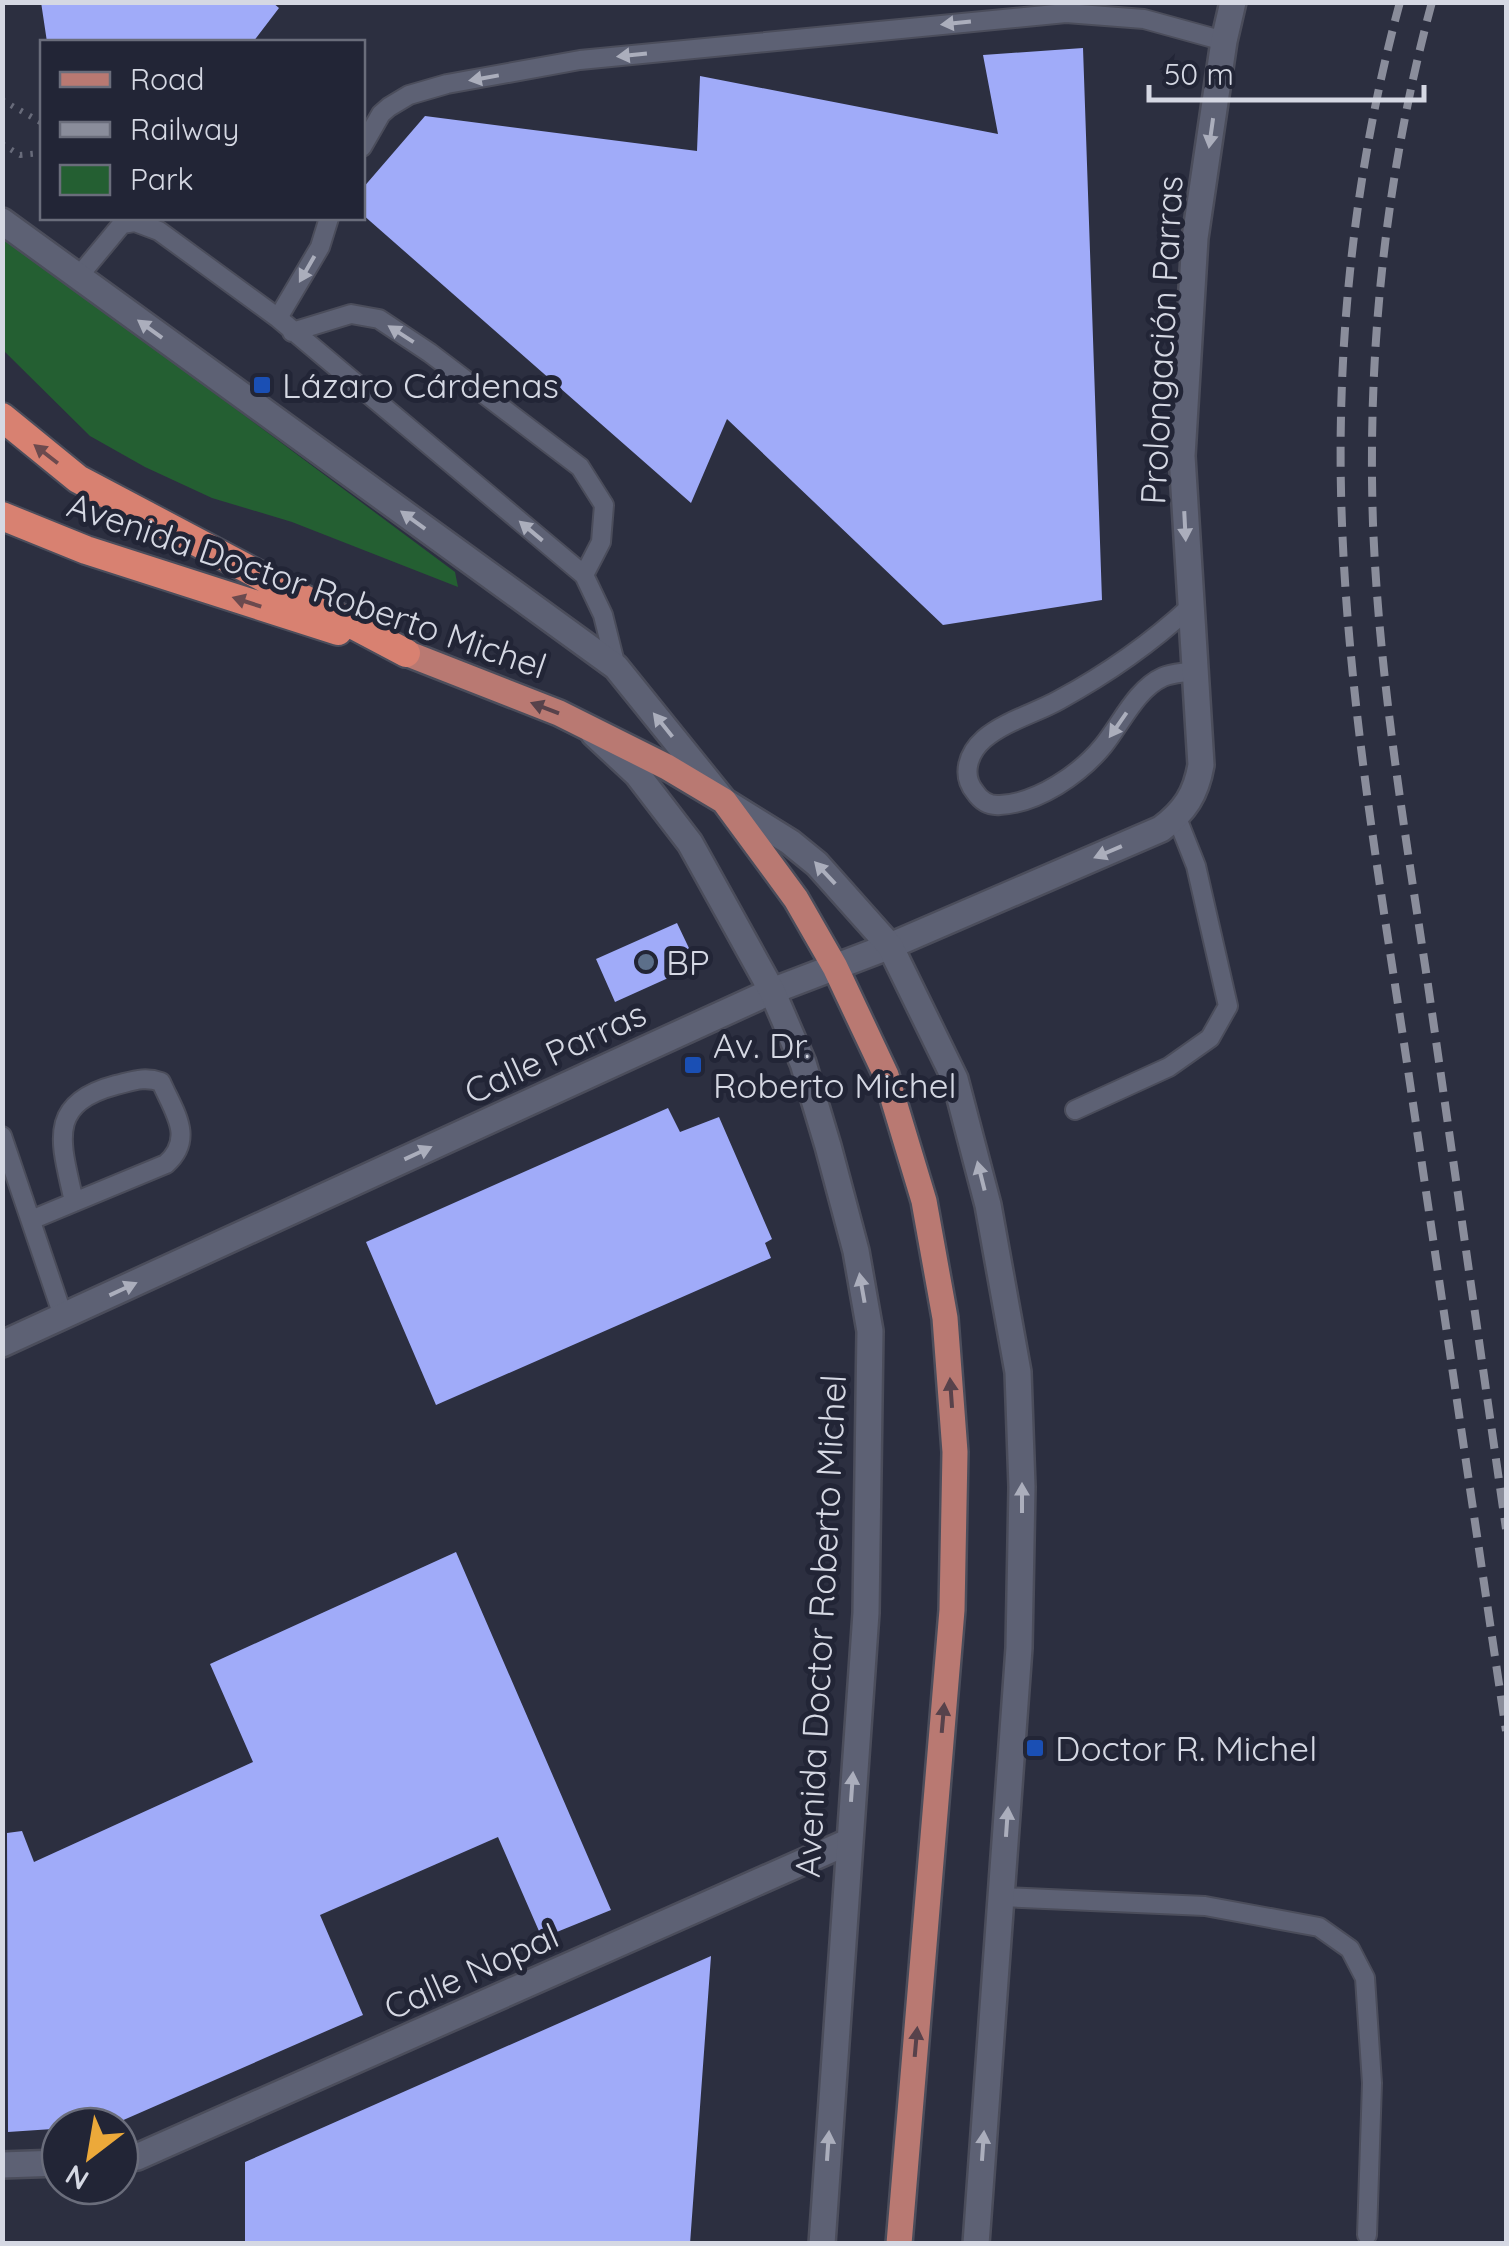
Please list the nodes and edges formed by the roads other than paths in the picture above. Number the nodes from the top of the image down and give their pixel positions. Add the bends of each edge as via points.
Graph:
1 (1233, 2) edge
2 (1224, 41) junction
3 (365, 141) edge
4 (328, 220) edge
5 (2, 221) edge
6 (78, 277) junction
7 (284, 325) junction
8 (2, 417) edge
9 (2, 516) edge
10 (584, 575) junction
11 (1190, 608) junction
12 (406, 653) junction
13 (616, 668) junction
14 (1193, 671) junction
15 (586, 727) junction
16 (724, 801) junction
17 (1183, 810) junction
18 (890, 946) junction
19 (836, 967) junction
20 (772, 991) junction
21 (1074, 1110) dead end
22 (2, 1136) edge
23 (74, 1202) junction
24 (30, 1220) junction
25 (63, 1316) junction
26 (2, 1344) edge
27 (848, 1842) junction
28 (1002, 1897) junction
29 (140, 2154) edge
30 (40, 2163) edge
31 (2, 2164) edge
32 (1367, 2236) dead end
33 (822, 2244) edge
34 (899, 2244) edge
35 (976, 2244) edge

1 - 2 main road, Prolongación Parras
2 -> 3 lane via 1144,19 1066,13 580,60 409,96 381,114
2 -> 11 main road, Prolongación Parras via 1195,238 1182,456
4 -> 7 lane
5 - 6 main road
6 - 7 lane via 118,227 135,222 174,241
13 -> 6 main road
10 -> 7 lane
10 -> 7 lane via 600,542 604,504 580,467 379,320 351,314
12 -> 8 highway via 78,479
12 -> 9 highway, Avenida Doctor Roberto Michel via 86,550
10 - 13 lane
11 - 14 main road, Prolongación Parras
14 -> 11 lane via 1149,687 1071,778 1014,804 993,806 970,787 970,757 985,738 1090,681
15 -> 12 main road, Avenida Doctor Roberto Michel
16 -> 13 main road
14 - 17 main road, Prolongación Parras via 1201,765
15 - 16 main road, Avenida Doctor Roberto Michel
15 - 20 main road, Avenida Doctor Roberto Michel via 638,774 690,843
18 -> 16 main road, Avenida Doctor Roberto Michel via 817,864
16 - 19 main road, Avenida Doctor Roberto Michel
17 -> 18 main road, Calle Parras via 1161,829
17 - 21 lane via 1228,1006 1210,1038 1168,1067
18 - 19 main road, Calle Parras
28 -> 18 main road, Avenida Doctor Roberto Michel via 1019,1648 1018,1372 988,1205 956,1079
19 - 20 main road, Calle Parras
34 -> 19 main road, Avenida Doctor Roberto Michel via 952,1610 955,1452 945,1318 924,1201 886,1075
25 -> 20 main road, Calle Parras
27 -> 20 main road, Avenida Doctor Roberto Michel via 866,1612 870,1331 828,1146
22 - 24 lane
23 - 23 lane via 61,1138 66,1120 88,1092 147,1077 161,1082 182,1132 177,1154
23 - 24 lane
24 - 25 lane
25 - 26 main road, Calle Parras
27 - 29 main road, Calle Nopal
33 -> 27 main road, Avenida Doctor Roberto Michel
28 - 32 lane via 1206,1906 1319,1927 1350,1949 1364,1978 1372,2082
35 -> 28 main road, Avenida Doctor Roberto Michel
30 - 31 main road

